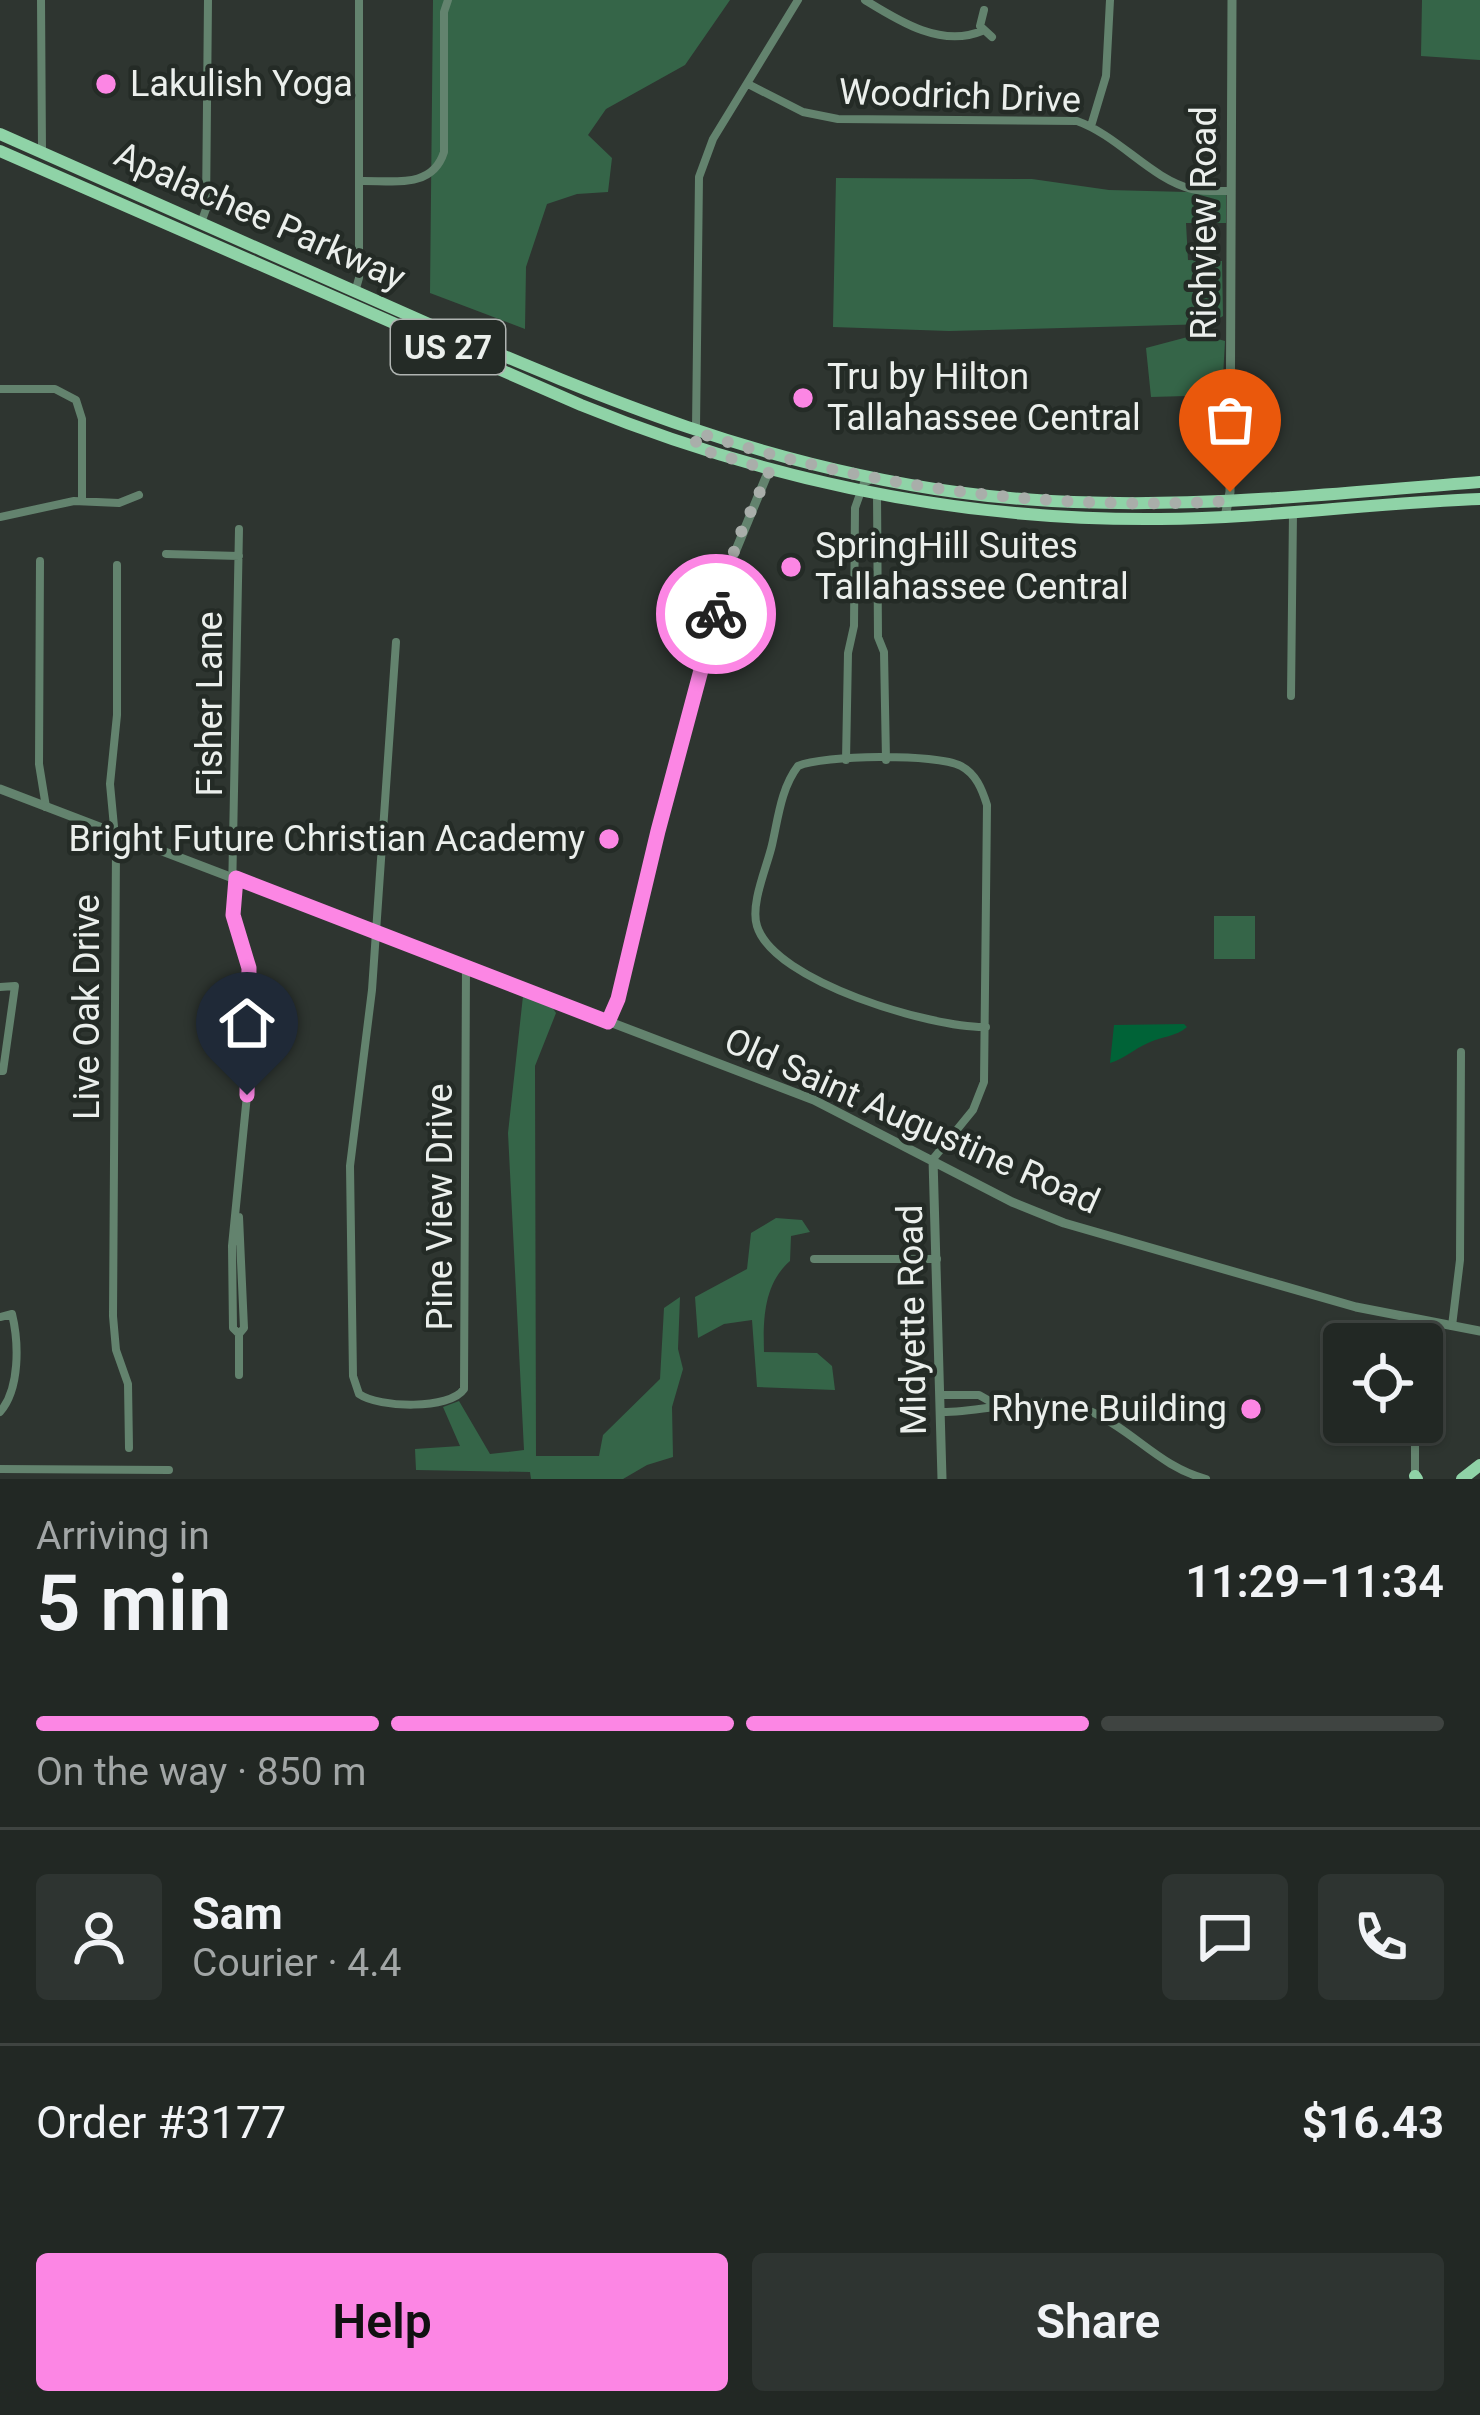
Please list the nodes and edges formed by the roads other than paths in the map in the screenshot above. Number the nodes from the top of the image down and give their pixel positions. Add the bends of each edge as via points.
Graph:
1 (41, 0) edge
2 (208, 0) edge
3 (359, 0) edge
4 (448, 0) edge
5 (798, 0) edge
6 (865, 0) edge
7 (1110, 0) edge
8 (1232, 0) edge
9 (984, 10) dead end
10 (982, 31) junction
11 (992, 37) dead end
12 (748, 84) junction
13 (1091, 126) junction
14 (0, 134) edge
15 (0, 151) edge
16 (42, 152) junction
17 (82, 170) junction
18 (359, 181) junction
19 (108, 182) junction
20 (86, 187) junction
21 (1231, 191) junction
22 (201, 223) junction
23 (181, 230) junction
24 (353, 298) junction
25 (0, 388) edge
26 (696, 432) junction
27 (696, 448) junction
28 (770, 470) junction
29 (1480, 482) edge
30 (1460, 483) junction
31 (862, 484) junction
32 (1409, 487) junction
33 (878, 494) junction
34 (139, 495) dead end
35 (1480, 499) edge
36 (82, 501) junction
37 (1228, 501) junction
38 (1428, 501) junction
39 (1060, 502) junction
40 (1293, 510) junction
41 (1030, 515) junction
42 (1225, 517) junction
43 (0, 518) edge
44 (238, 529) dead end
45 (166, 554) dead end
46 (238, 556) junction
47 (40, 561) dead end
48 (117, 565) dead end
49 (396, 642) dead end
50 (1291, 696) dead end
51 (846, 760) junction
52 (886, 760) junction
53 (0, 789) edge
54 (46, 807) junction
55 (114, 832) junction
56 (236, 878) junction
57 (376, 932) junction
58 (466, 967) junction
59 (0, 987) edge
60 (608, 1022) junction
61 (986, 1027) junction
62 (1461, 1052) dead end
63 (0, 1071) edge
64 (934, 1160) junction
65 (814, 1259) dead end
66 (939, 1259) junction
67 (0, 1317) edge
68 (1417, 1319) junction
69 (1417, 1323) edge
70 (1452, 1326) junction
71 (1480, 1331) edge
72 (239, 1375) dead end
73 (942, 1395) junction
74 (994, 1404) junction
75 (0, 1412) edge
76 (942, 1412) junction
77 (1415, 1443) edge
78 (129, 1448) dead end
79 (1480, 1465) edge
80 (0, 1469) edge
81 (169, 1470) dead end
82 (1416, 1478) edge
83 (943, 1479) edge
84 (1206, 1479) edge
85 (1462, 1479) edge

1 - 16 street
2 - 22 street
3 - 18 street
4 - 18 street via 440,163 420,180
5 - 12 street
6 - 10 street via 918,29
7 - 13 street via 1106,76
8 - 21 street, Richview Road
9 - 10 street
10 - 11 street
12 - 13 street, Woodrich Drive via 803,112 838,119 1056,119
12 - 26 street via 699,177
13 - 21 street, Woodrich Drive via 1178,184
14 - 16 main road, Apalachee Parkway / US 27
15 - 20 main road, Apalachee Parkway / US 27
16 - 17 main road, Apalachee Parkway / US 27
17 - 19 main road, Apalachee Parkway / US 27
17 - 20 main road
18 - 24 street
19 - 20 main road
19 - 22 main road, Apalachee Parkway / US 27
20 - 23 main road, Apalachee Parkway / US 27
21 - 37 street, Richview Road
22 - 23 main road
22 - 24 main road, Apalachee Parkway / US 27
23 - 24 main road, Apalachee Parkway / US 27
24 - 26 main road, Apalachee Parkway / US 27
24 - 27 main road, Apalachee Parkway / US 27 via 580,405
25 - 36 street via 55,389 76,400
26 - 27 street
26 - 31 main road, Apalachee Parkway / US 27
27 - 28 main road, Apalachee Parkway / US 27
28 - 31 main road, Apalachee Parkway / US 27
28 - 60 street via 730,565
29 - 30 main road, Apalachee Parkway / US 27
30 - 32 main road, Apalachee Parkway / US 27
30 - 38 main road
31 - 33 main road, Apalachee Parkway / US 27
31 - 39 main road, Apalachee Parkway / US 27
31 - 51 street
32 - 37 main road, Apalachee Parkway / US 27
32 - 38 main road
33 - 41 main road, Apalachee Parkway / US 27
33 - 52 street
34 - 36 street
35 - 38 main road, Apalachee Parkway / US 27
36 - 43 street
37 - 39 main road, Apalachee Parkway / US 27
37 - 42 street, Richview Road
38 - 40 main road, Apalachee Parkway / US 27
39 - 41 main road
40 - 42 main road, Apalachee Parkway / US 27
40 - 50 street
41 - 42 main road, Apalachee Parkway / US 27
44 - 46 street, Fisher Lane
45 - 46 street
46 - 56 street, Fisher Lane
47 - 54 street
48 - 55 street, Live Oak Drive
49 - 57 street
51 - 52 street
51 - 61 street via 794,771 758,904 760,932 794,970 921,1019
52 - 61 street via 964,768 987,805
53 - 54 street, Old Saint Augustine Road
54 - 55 street, Old Saint Augustine Road
55 - 56 street, Old Saint Augustine Road
55 - 78 street, Live Oak Drive via 113,1316 128,1384
56 - 57 street, Old Saint Augustine Road
56 - 72 street, Fisher Lane via 233,915 249,968 232,1246
57 - 58 street, Old Saint Augustine Road
57 - 58 street, Pine View Drive via 349,1187 353,1376 369,1401 453,1401 466,1382
58 - 60 street, Old Saint Augustine Road
59 - 63 street via 16,986
60 - 64 street, Old Saint Augustine Road via 814,1100
61 - 64 street via 986,1074 976,1102
62 - 70 street
64 - 66 street, Midyette Road
64 - 68 street, Old Saint Augustine Road via 1064,1223
65 - 66 street
66 - 73 street, Midyette Road
67 - 75 street via 12,1314 16,1335 13,1388
68 - 69 street
68 - 70 street, Old Saint Augustine Road
70 - 71 street, Old Saint Augustine Road
73 - 74 street via 979,1395
73 - 76 street, Midyette Road
74 - 76 street
74 - 84 street via 1077,1407 1168,1465
76 - 83 street, Midyette Road
77 - 82 street
79 - 85 main road
80 - 81 street

